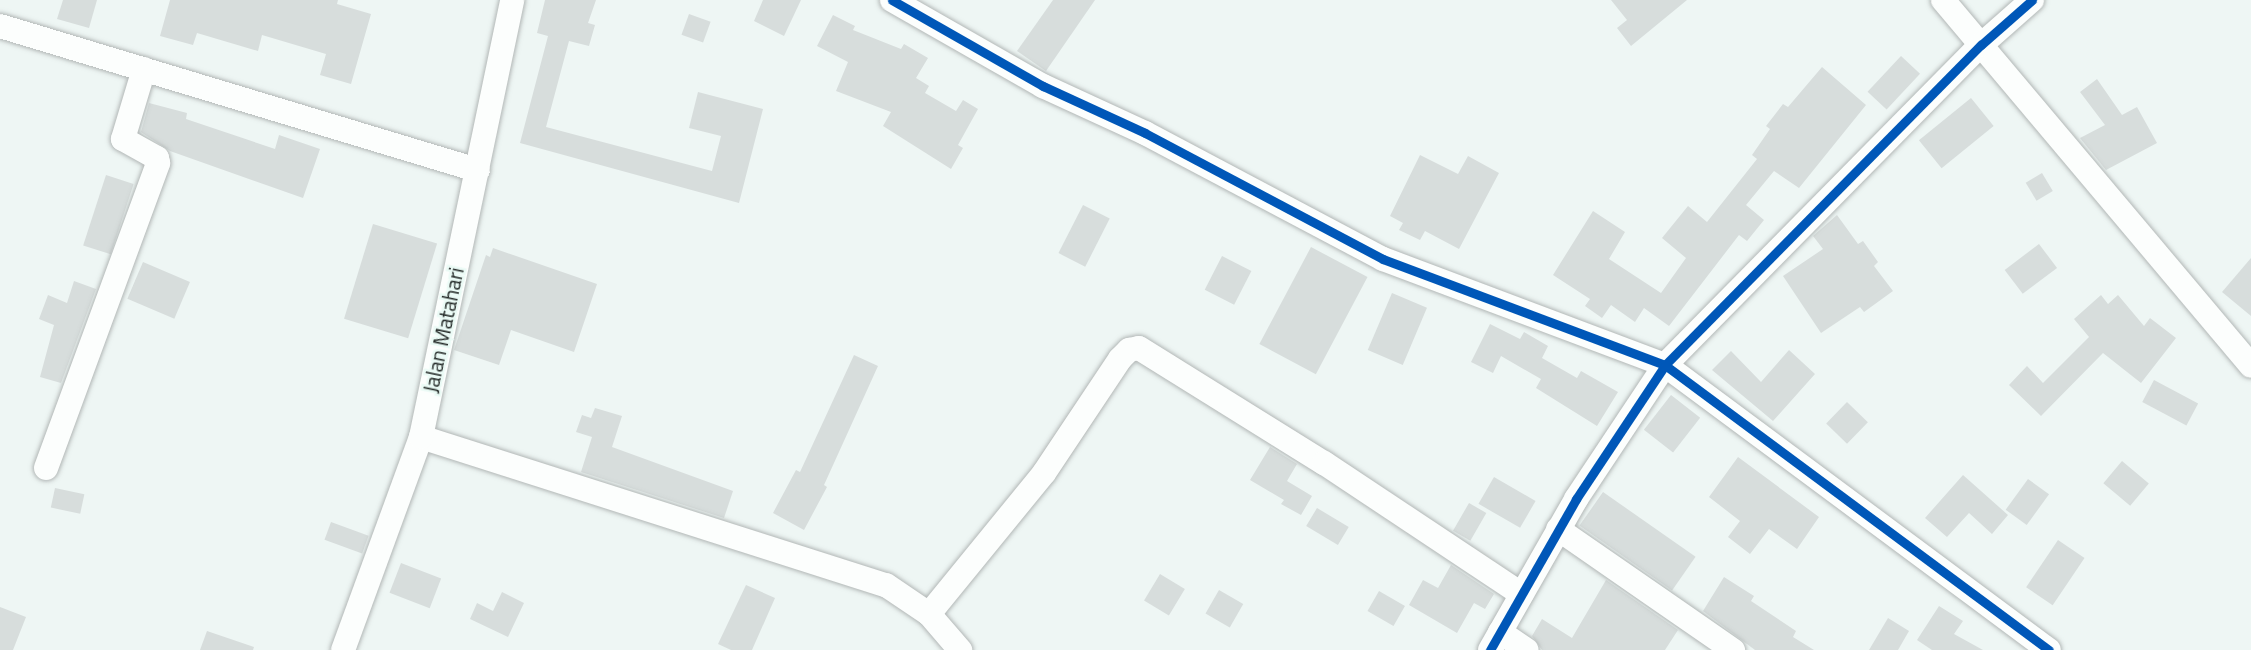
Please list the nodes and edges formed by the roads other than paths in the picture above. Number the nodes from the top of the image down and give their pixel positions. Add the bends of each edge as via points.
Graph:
1 (512, 0) edge
2 (892, 0) edge
3 (1944, 0) edge
4 (2032, 0) edge
5 (0, 26) edge
6 (1981, 45) junction
7 (145, 69) junction
8 (478, 170) junction
9 (1665, 365) junction
10 (2251, 366) edge
11 (421, 437) junction
12 (46, 468) dead end
13 (1558, 529) junction
14 (1521, 594) junction
15 (929, 614) junction
16 (1495, 641) edge
17 (343, 650) edge
18 (960, 650) edge
19 (1527, 650) edge
20 (1733, 650) edge
21 (2049, 650) edge

1 - 8 street, Jalan Matahari
2 - 9 street via 1042,86 1145,133 1383,259
3 - 6 street
4 - 6 street
5 - 7 street
6 - 9 street
6 - 10 street
7 - 8 street
7 - 12 street via 123,139 157,158 158,163
8 - 11 street, Jalan Matahari
9 - 13 street
9 - 21 street
11 - 15 street via 887,585
11 - 17 street, Jalan Matahari
13 - 14 street
13 - 20 street
14 - 15 street via 1139,348 1120,359 1044,473
14 - 16 street
15 - 18 street
16 - 19 street

